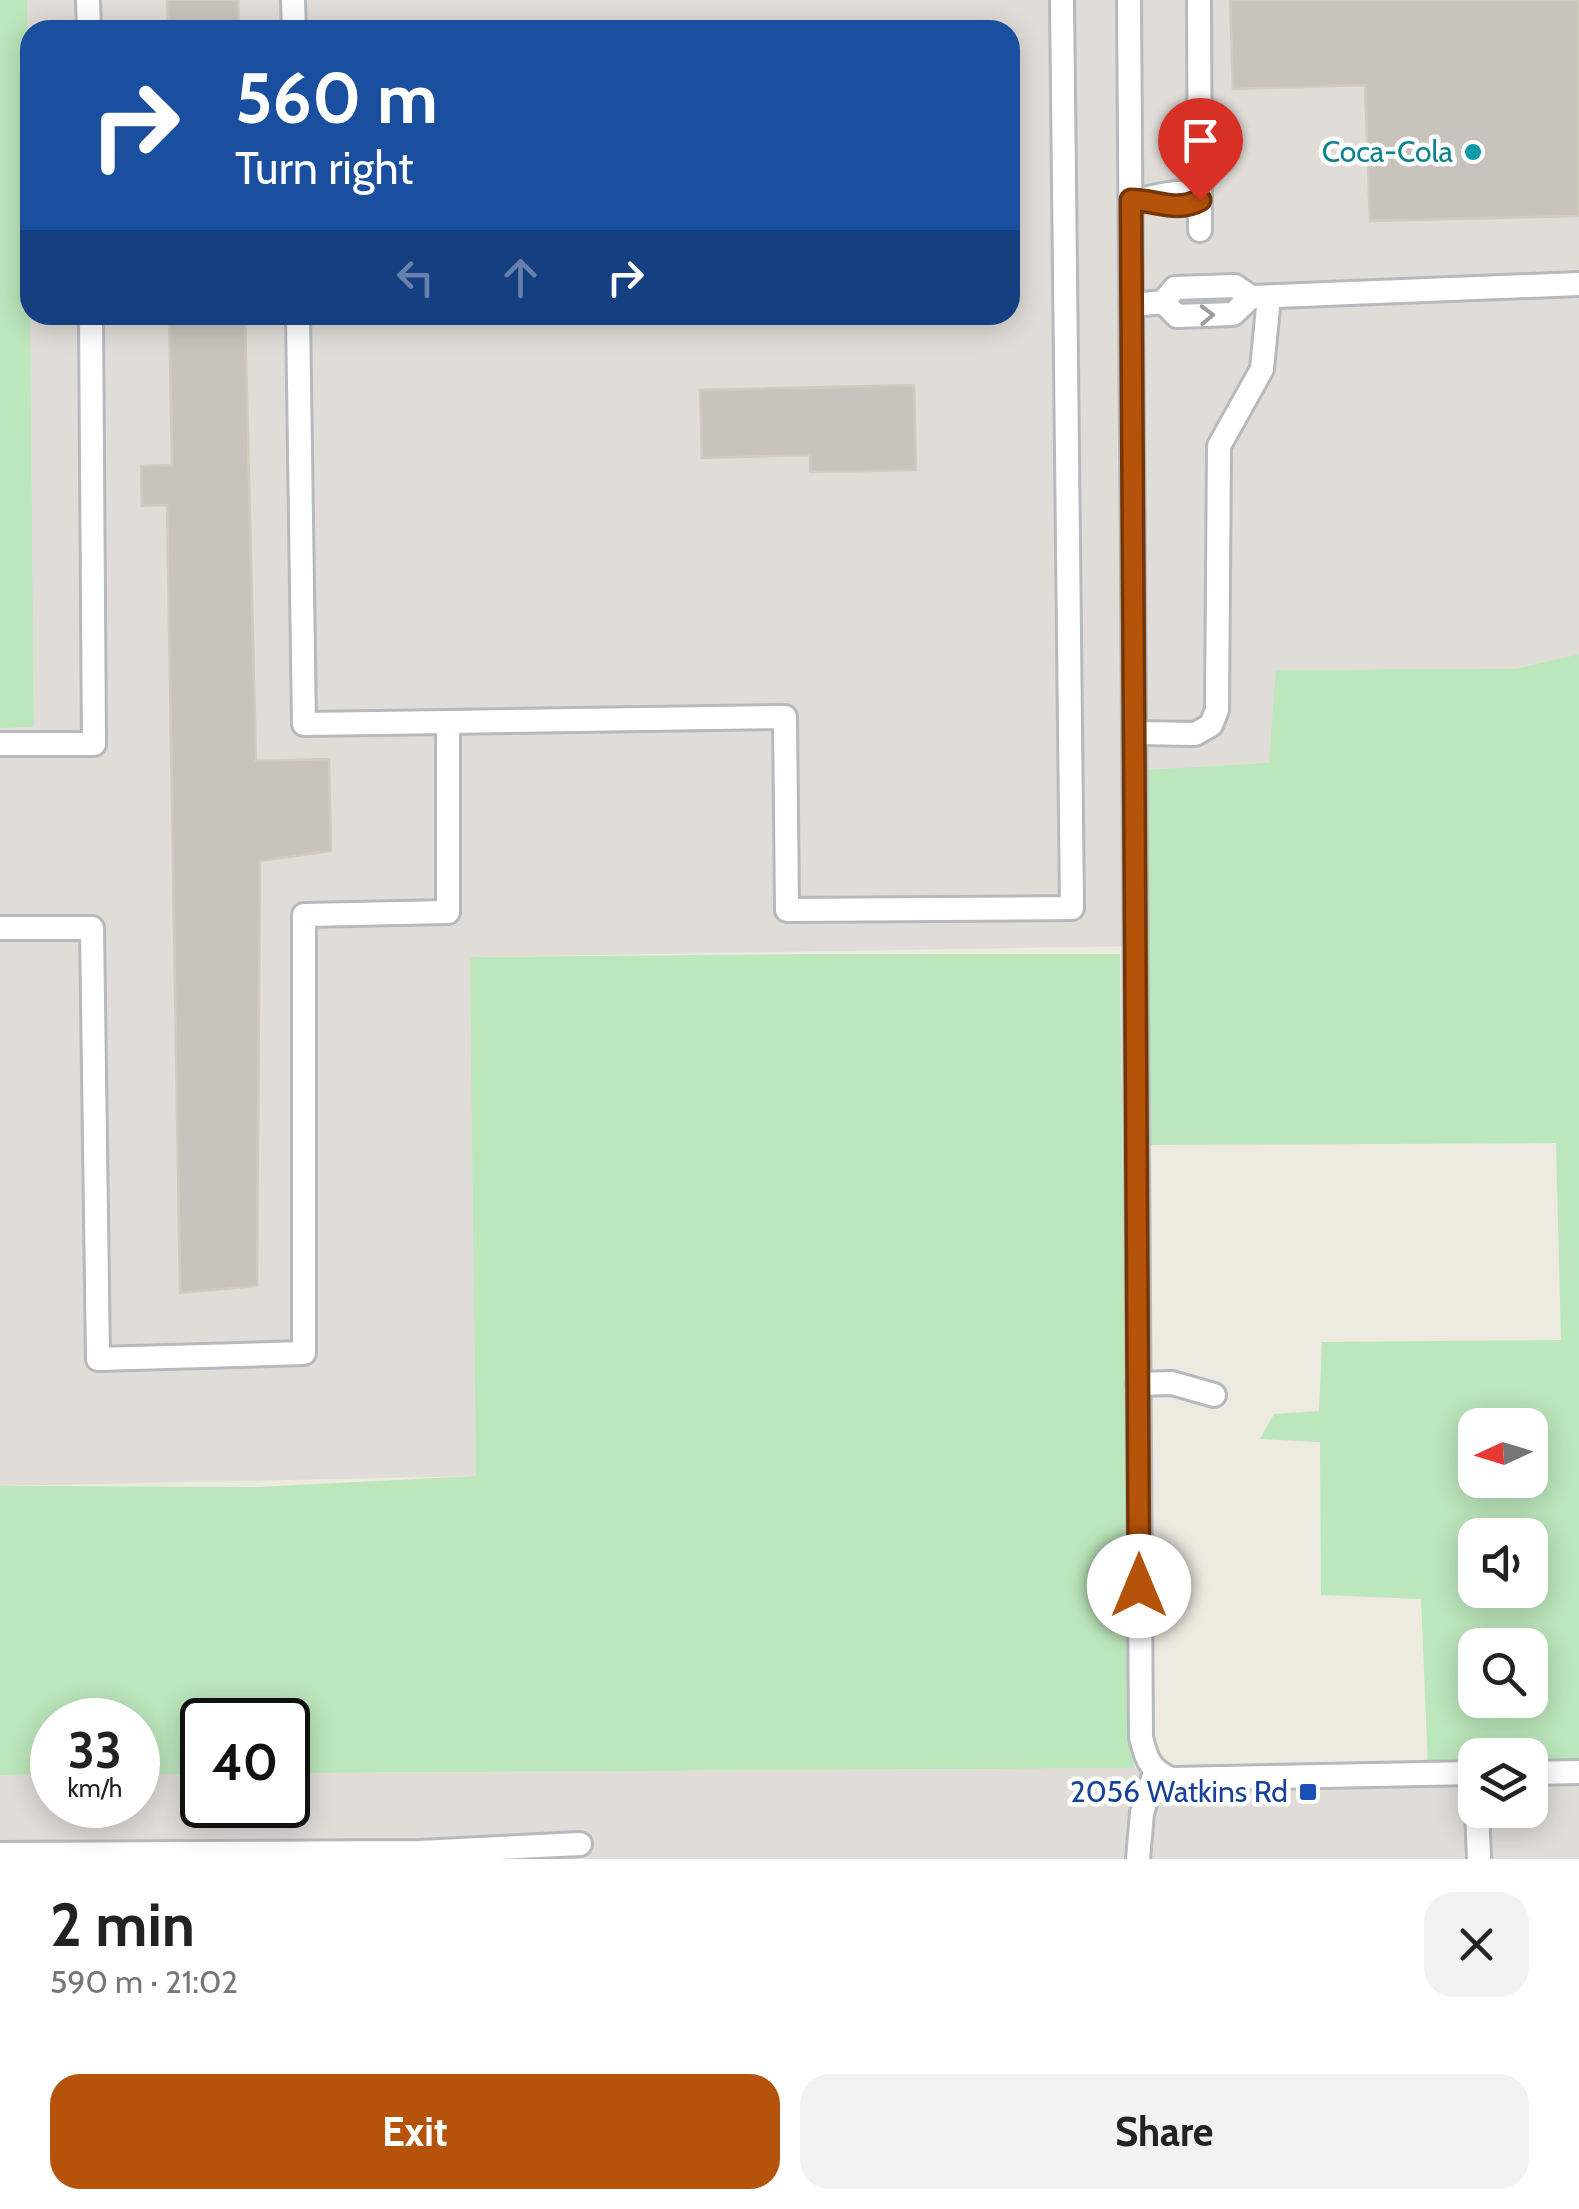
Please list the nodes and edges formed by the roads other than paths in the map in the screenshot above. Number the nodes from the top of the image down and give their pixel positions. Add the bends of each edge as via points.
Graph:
1 (1062, 0) edge
2 (1129, 0) edge
3 (1199, 0) edge
4 (1139, 200) junction
5 (1200, 200) junction
6 (1200, 230) dead end
7 (1579, 284) edge
8 (1260, 297) junction
9 (1133, 306) junction
10 (91, 325) edge
11 (298, 325) edge
12 (448, 722) junction
13 (1136, 732) junction
14 (0, 744) edge
15 (0, 928) edge
16 (1138, 1384) junction
17 (1214, 1394) dead end
18 (1155, 1772) junction
19 (1579, 1772) edge
20 (1548, 1773) edge
21 (1458, 1774) edge
22 (1478, 1828) edge
23 (580, 1844) dead end
24 (0, 1854) edge
25 (1138, 1859) edge
26 (1479, 1859) edge

1 - 12 street via 1072,908 787,910 785,717
2 - 4 street
3 - 5 street
4 - 5 street via 1159,206
4 - 9 street
5 - 6 street
7 - 8 street
8 - 9 street via 1235,286 1175,288 1163,302
8 - 13 street via 1262,369 1218,446 1217,710 1211,726 1196,734
9 - 13 street
10 - 14 street via 94,744
11 - 12 street via 304,724
12 - 15 street via 448,912 304,915 304,1354 98,1360 92,928
13 - 16 street
16 - 17 street via 1172,1383
16 - 18 street via 1141,1738
18 - 21 street via 1170,1779
18 - 25 street
19 - 20 street
22 - 26 street
23 - 24 street via 420,1852

